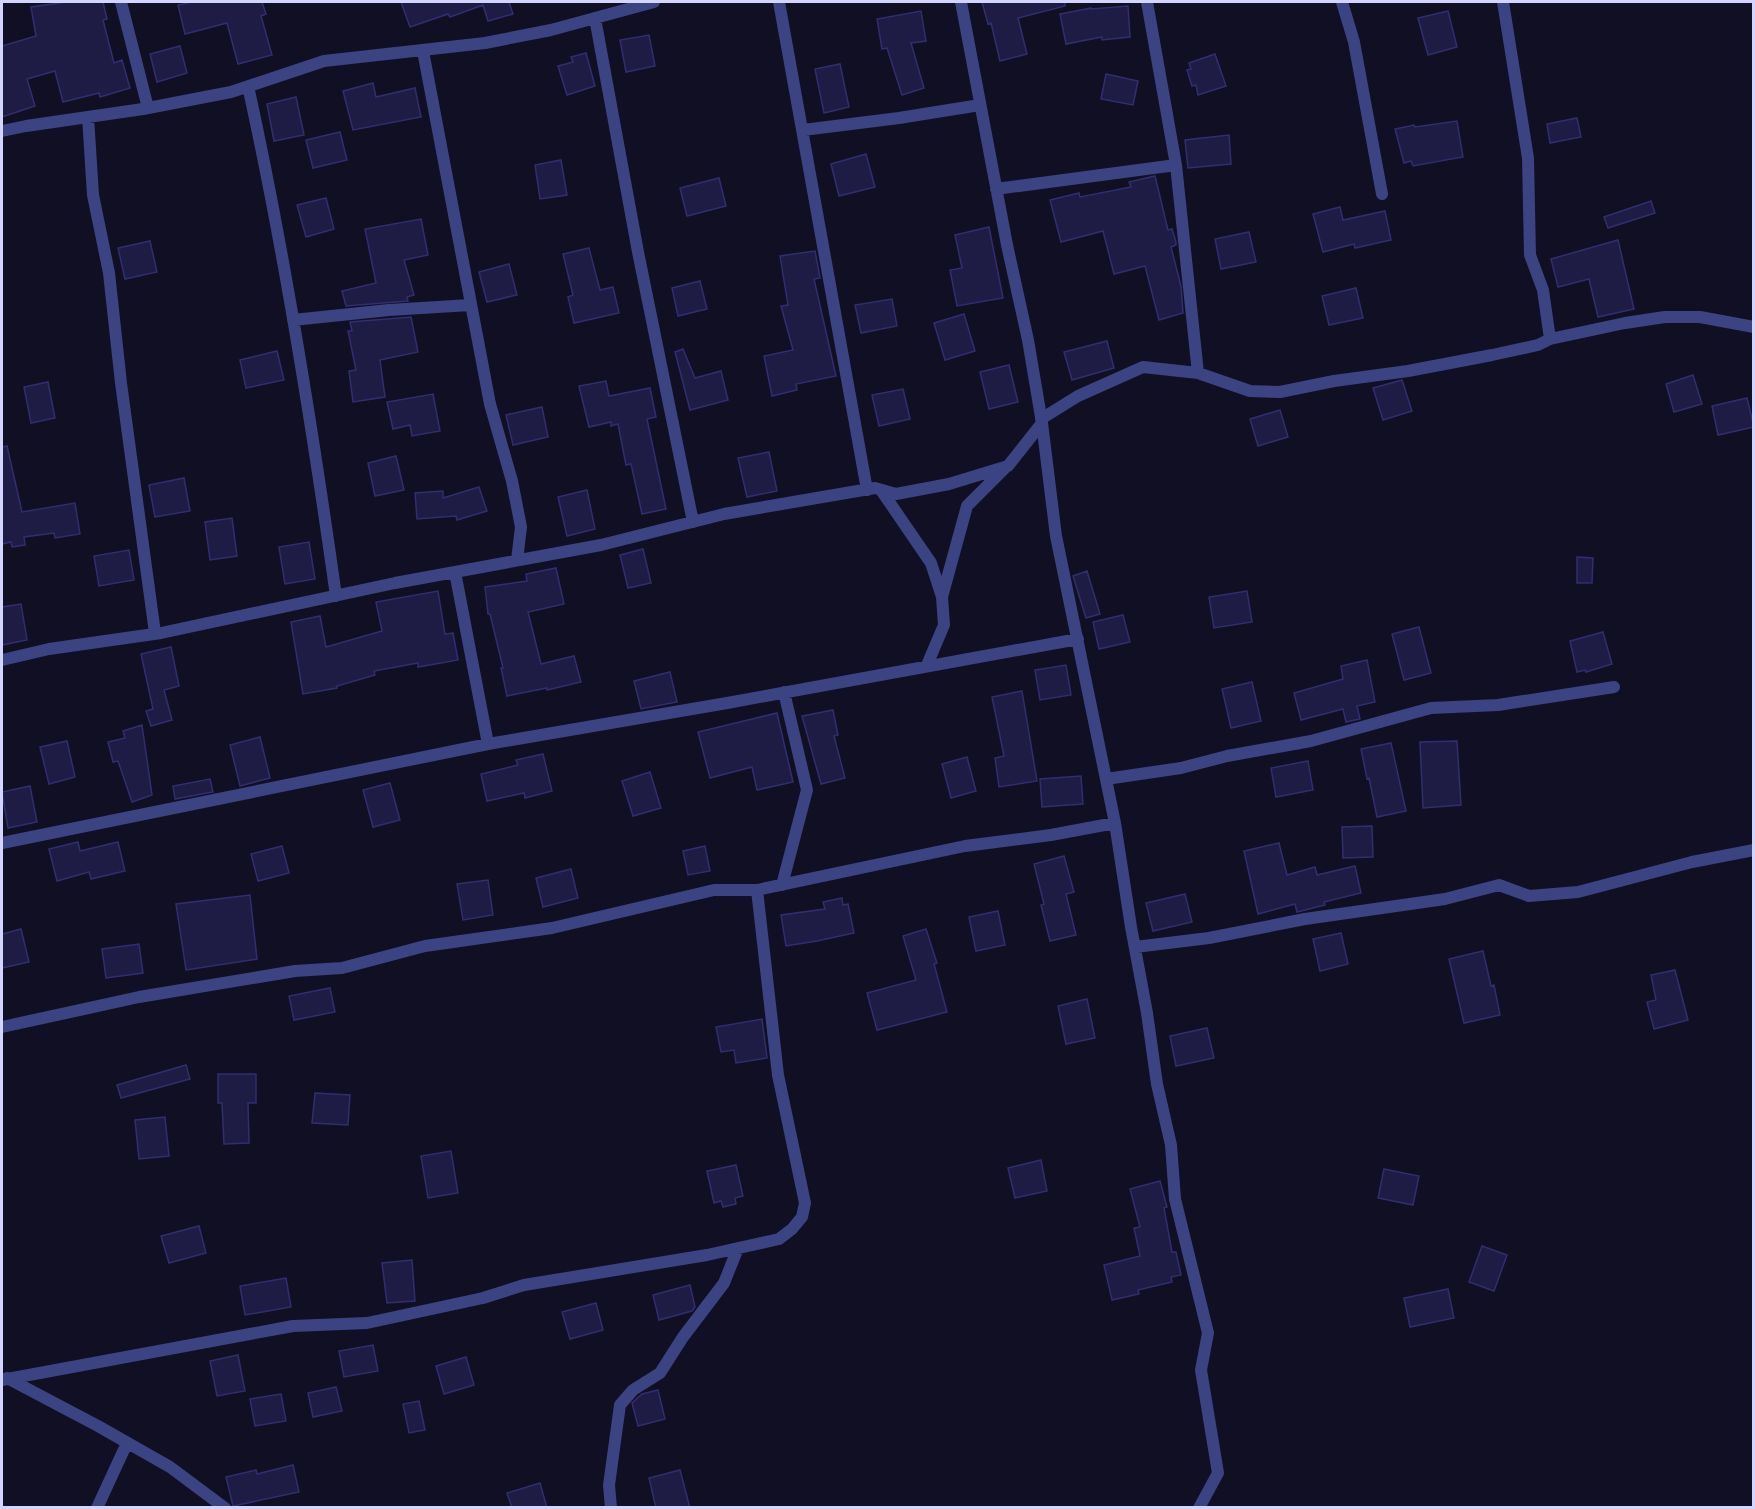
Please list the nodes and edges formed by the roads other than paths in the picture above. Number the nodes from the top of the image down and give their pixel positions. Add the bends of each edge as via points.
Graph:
1 (121, 2) edge
2 (654, 2) edge
3 (779, 2) edge
4 (961, 2) edge
5 (1147, 2) edge
6 (1342, 2) edge
7 (1503, 2) edge
8 (595, 18) junction
9 (423, 51) junction
10 (248, 86) junction
11 (980, 105) junction
12 (148, 108) junction
13 (88, 117) junction
14 (803, 130) junction
15 (2, 131) edge
16 (1176, 165) junction
17 (996, 189) junction
18 (1382, 194) dead end
19 (470, 305) junction
20 (293, 320) junction
21 (1754, 327) edge
22 (1550, 339) junction
23 (1198, 373) junction
24 (1042, 421) junction
25 (1008, 466) junction
26 (867, 490) junction
27 (881, 490) junction
28 (693, 522) junction
29 (517, 560) junction
30 (455, 572) junction
31 (336, 596) junction
32 (942, 597) junction
33 (155, 633) junction
34 (1078, 639) junction
35 (2, 660) edge
36 (927, 665) junction
37 (1614, 687) dead end
38 (784, 693) junction
39 (488, 744) junction
40 (1106, 778) junction
41 (1114, 823) junction
42 (2, 843) edge
43 (1754, 850) edge
44 (782, 885) junction
45 (757, 890) junction
46 (1135, 947) junction
47 (2, 1027) edge
48 (738, 1248) junction
49 (4, 1378) edge
50 (127, 1443) junction
51 (97, 1508) edge
52 (225, 1508) edge
53 (611, 1508) edge
54 (1199, 1508) edge

1 - 12 street
2 - 8 street
3 - 14 street
4 - 11 street
5 - 16 street
6 - 18 street via 1354,42
7 - 22 street via 1528,158 1530,255 1543,290
8 - 9 street via 485,43
8 - 28 street
9 - 10 street via 324,61
9 - 19 street
10 - 12 street
10 - 20 street
11 - 14 street
11 - 17 street
12 - 13 street
13 - 15 street
13 - 33 street via 93,195 109,273
14 - 26 street
16 - 17 street
16 - 23 street
17 - 24 street
19 - 20 street
19 - 29 street via 521,527
20 - 31 street
21 - 22 street via 1700,317 1665,317
22 - 23 street via 1492,356 1280,392 1250,391
23 - 24 street via 1143,367 1078,396
24 - 25 street
24 - 34 street via 1056,536
25 - 27 street via 949,484 896,494
25 - 32 street via 967,506
26 - 27 street
26 - 28 street
27 - 32 street via 931,563
28 - 29 street via 602,545
29 - 30 street
30 - 31 street
30 - 39 street
31 - 33 street
32 - 36 street via 944,625
33 - 35 street
34 - 36 street
34 - 40 street
36 - 38 street
37 - 40 street via 1498,705 1431,708 1311,741 1181,768
38 - 39 street
38 - 44 street via 807,789
39 - 42 street
40 - 41 street
41 - 44 street via 965,846
41 - 46 street
43 - 46 street via 1578,892 1529,896 1499,885 1445,899
44 - 45 street
45 - 47 street via 714,890 552,928 424,946 342,968 139,997
45 - 48 street via 778,1075 805,1203 802,1217 779,1239
46 - 54 street via 1171,1145 1175,1199 1208,1333 1201,1370 1218,1473
48 - 49 street via 524,1285 367,1323 294,1326
48 - 53 street via 724,1283 660,1373 633,1390 620,1405 609,1485
49 - 50 street
50 - 51 street
50 - 52 street via 170,1467

